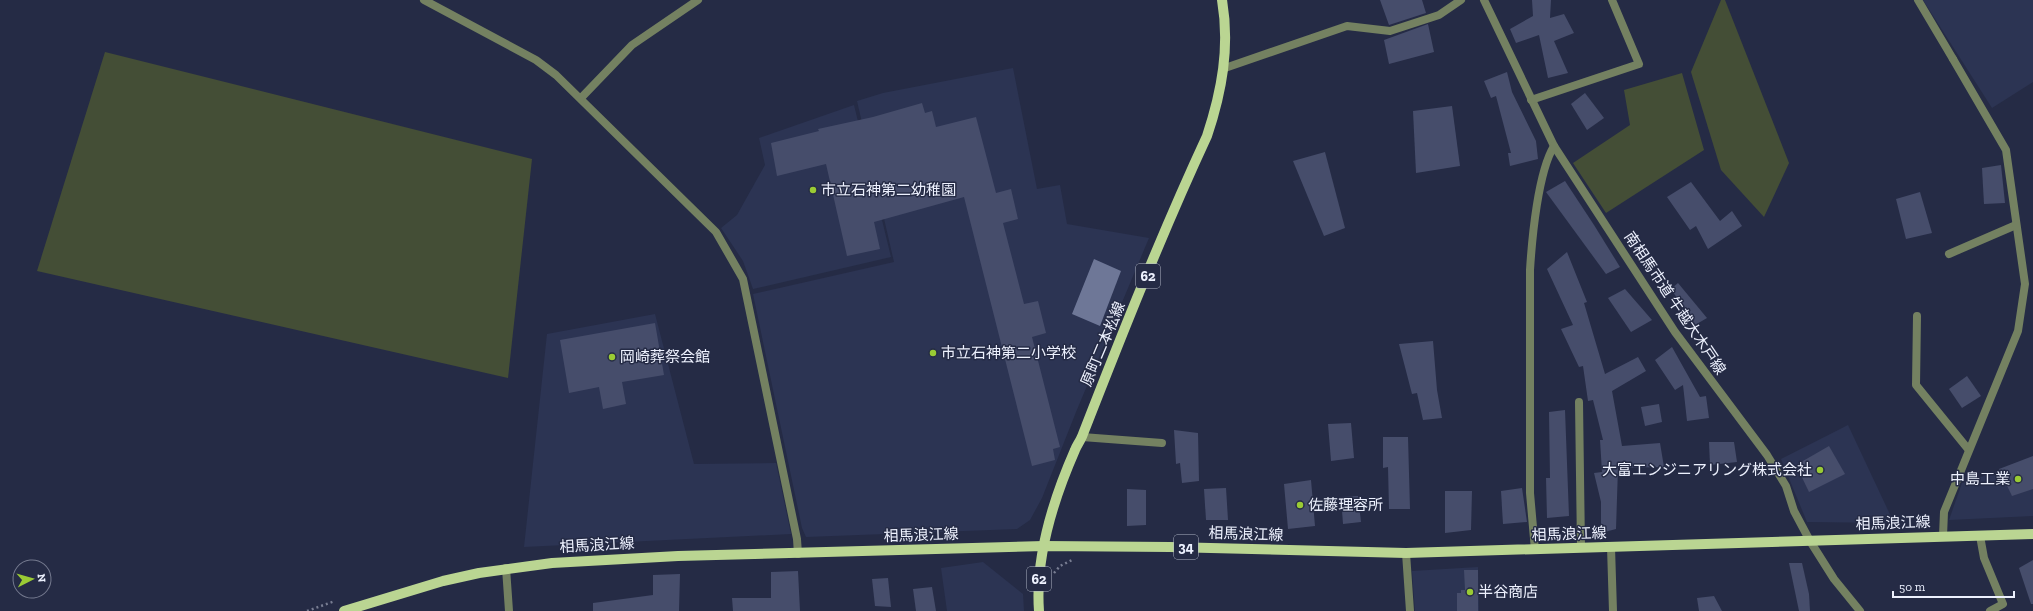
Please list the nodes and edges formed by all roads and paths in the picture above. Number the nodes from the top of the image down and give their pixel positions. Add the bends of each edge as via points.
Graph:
1 (424, 0) edge
2 (698, 0) edge
3 (1222, 0) edge
4 (1461, 0) edge
5 (1484, 0) edge
6 (1612, 0) edge
7 (1918, 0) edge
8 (1225, 68) junction
9 (581, 98) junction
10 (1531, 100) junction
11 (1554, 146) junction
12 (2016, 225) junction
13 (1949, 254) dead end
14 (1917, 316) dead end
15 (1579, 402) dead end
16 (1082, 437) junction
17 (1162, 443) dead end
18 (1968, 449) junction
19 (2033, 534) edge
20 (1943, 536) junction
21 (1980, 536) junction
22 (1810, 541) junction
23 (1044, 546) junction
24 (1611, 547) junction
25 (1581, 548) junction
26 (1535, 550) junction
27 (1406, 553) junction
28 (798, 554) junction
29 (1076, 558) dead end
30 (506, 568) junction
31 (1051, 579) dead end
32 (311, 610) dead end
33 (307, 611) edge
34 (344, 611) edge
35 (509, 611) edge
36 (1039, 611) edge
37 (1410, 611) edge
38 (1613, 611) edge
39 (1860, 611) edge
40 (1990, 611) edge

1 - 9 street via 536,60
2 - 9 street via 632,45
3 - 8 main road, 原町二本松線 / 62 via 1225,22
4 - 8 street via 1439,14 1390,30 1347,26
5 - 10 street, 南相馬市道 牛越大木戸線
6 - 10 street via 1639,64
7 - 12 street via 2006,150
8 - 16 main road, 原町二本松線 / 62 via 1207,136 1105,375
9 - 28 street via 716,232 743,279
10 - 11 street, 南相馬市道 牛越大木戸線
11 - 22 street, 南相馬市道 牛越大木戸線 via 1676,332 1770,460 1786,486 1794,511
11 - 26 street via 1547,158 1542,178 1531,247 1530,493
12 - 13 street
12 - 18 street via 2025,284 2018,331
14 - 18 street via 1916,385
15 - 25 street
16 - 17 street
16 - 23 main road, 原町二本松線 / 62 via 1058,492
18 - 20 street via 1944,512
19 - 21 main road, 相馬浪江線 / 34
20 - 21 main road, 相馬浪江線 / 34
20 - 22 main road, 相馬浪江線 / 34
21 - 40 street via 1984,558 2003,604
22 - 24 main road, 相馬浪江線 / 34
22 - 39 street, 南相馬市道 牛越大木戸線 via 1834,579
23 - 27 main road, 相馬浪江線 / 34
23 - 28 main road, 相馬浪江線 / 34
23 - 36 main road, 原町二本松線 / 62 via 1038,589
24 - 25 main road, 相馬浪江線 / 34
24 - 38 street
25 - 26 main road, 相馬浪江線 / 34
26 - 27 main road, 相馬浪江線 / 34
27 - 37 street
28 - 30 main road, 相馬浪江線 / 34 via 678,556
29 - 31 path via 1060,566
30 - 34 main road, 相馬浪江線 / 34 via 443,581
30 - 35 street
32 - 33 path

